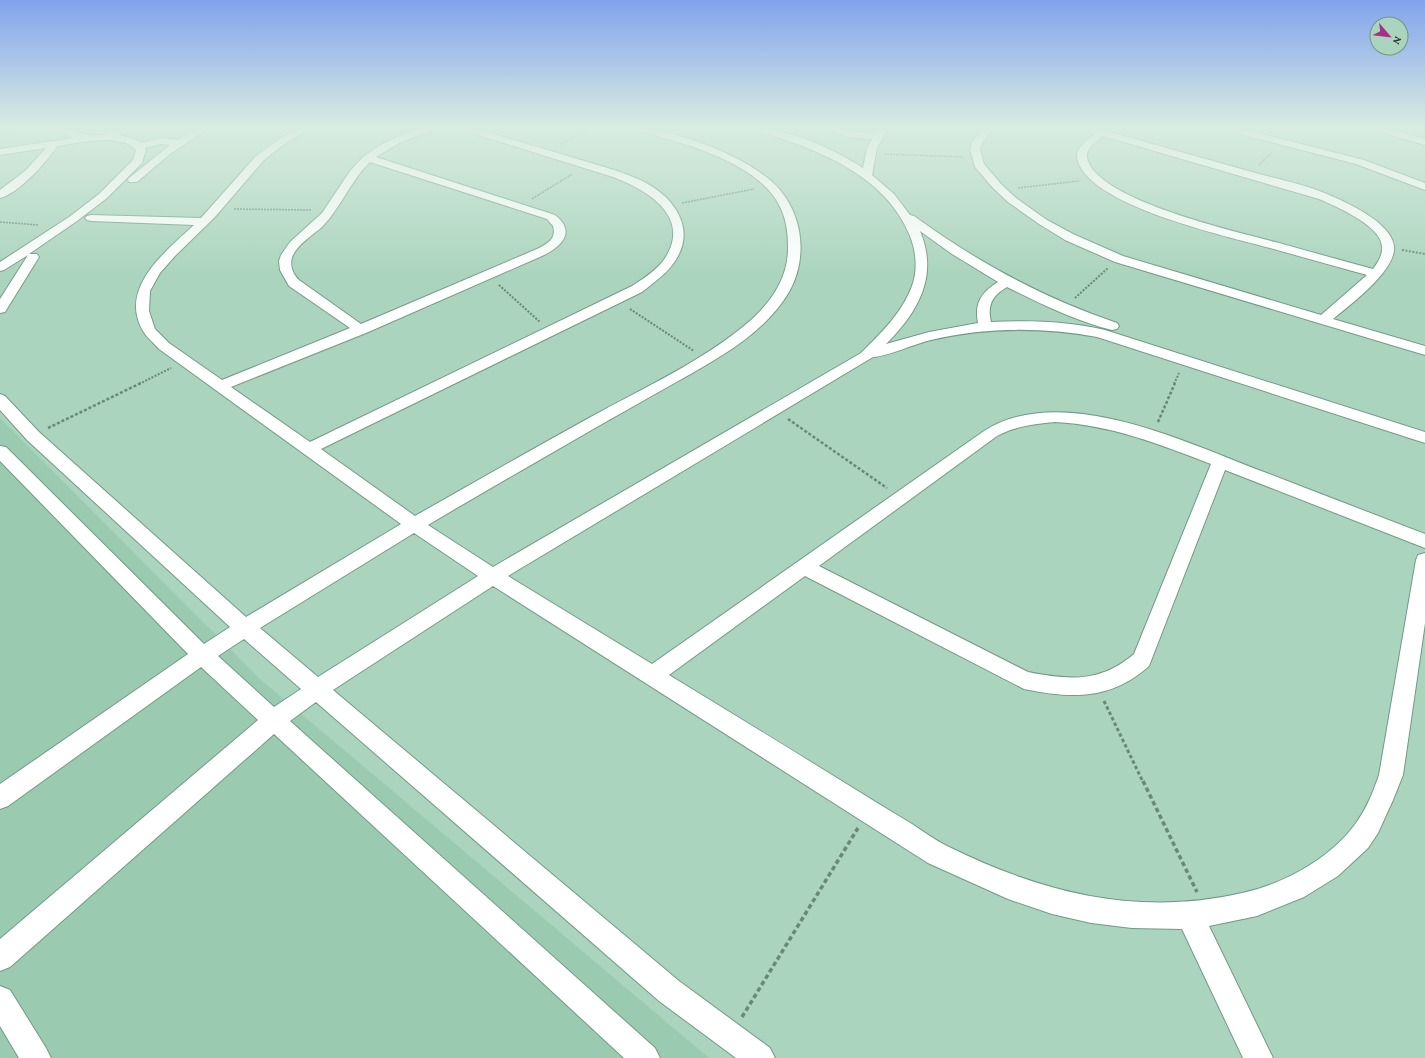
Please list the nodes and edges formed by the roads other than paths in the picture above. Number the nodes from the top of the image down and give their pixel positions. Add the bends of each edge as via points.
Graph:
1 (20, 177) edge
2 (124, 177) edge
3 (136, 177) edge
4 (243, 177) edge
5 (350, 177) edge
6 (429, 177) edge
7 (620, 177) edge
8 (759, 177) edge
9 (869, 177) edge
10 (991, 177) edge
11 (1094, 177) edge
12 (1261, 177) edge
13 (1400, 177) edge
14 (1425, 187) edge
15 (5, 189) edge
16 (0, 195) edge
17 (101, 210) junction
18 (210, 216) junction
19 (908, 216) junction
20 (91, 218) junction
21 (33, 257) junction
22 (0, 266) edge
23 (1375, 273) junction
24 (0, 278) edge
25 (1008, 281) junction
26 (0, 309) edge
27 (1324, 320) junction
28 (985, 326) junction
29 (361, 330) junction
30 (1425, 351) edge
31 (866, 356) junction
32 (220, 386) junction
33 (0, 399) edge
34 (1425, 426) edge
35 (1425, 438) edge
36 (308, 449) junction
37 (0, 450) edge
38 (1220, 462) junction
39 (414, 524) junction
40 (1425, 541) edge
41 (1425, 560) edge
42 (804, 567) junction
43 (493, 576) junction
44 (245, 628) junction
45 (203, 656) junction
46 (652, 676) junction
47 (317, 689) junction
48 (274, 720) junction
49 (0, 798) edge
50 (1199, 915) junction
51 (0, 957) edge
52 (0, 1000) edge
53 (36, 1058) edge
54 (645, 1058) edge
55 (760, 1058) edge
56 (1258, 1058) edge

1 - 15 street
2 - 22 street via 63,226
3 - 17 street
4 - 18 street
5 - 29 street via 331,210 291,250 285,261 286,273 294,283
6 - 29 street via 543,214 557,221 561,232 559,238 546,249
7 - 36 street via 640,184 658,196 669,206 676,218 679,232 677,246 670,260 656,275 616,300
8 - 39 street via 770,186 786,206 792,220 796,252 786,287 758,322 706,358
9 - 19 street
10 - 27 street via 1002,190 1032,214 1084,245
11 - 23 street via 1126,198 1168,215
12 - 23 street via 1314,193 1350,209 1376,228 1388,247 1387,257
13 - 14 street
15 - 16 street
17 - 18 street
17 - 20 street
18 - 20 street
18 - 32 street via 154,272 144,291 142,311 149,330 164,346
19 - 25 street via 939,240
19 - 31 street via 922,254 920,283 907,312 896,327
20 - 21 street
21 - 24 street
21 - 26 street
23 - 27 street
25 - 28 street via 993,289 984,300 981,312
25 - 34 street via 1104,324
27 - 30 street
28 - 31 street via 943,332
28 - 35 street via 1029,324 1074,327 1100,333
29 - 32 street
31 - 43 street
32 - 36 street
33 - 44 street via 33,436
36 - 39 street
37 - 45 street
38 - 40 street
38 - 42 street via 1119,425 1085,418 1053,417 1023,421 997,430
38 - 42 street via 1142,660 1122,675 1096,685 1049,686 1024,680
39 - 43 street
39 - 44 street
41 - 50 street via 1391,774 1379,808 1359,838 1332,866 1297,888 1255,904
42 - 46 street
43 - 46 street
43 - 47 street
44 - 45 street
44 - 47 street
45 - 48 street
45 - 49 street
46 - 50 street via 938,854 1007,886 1045,899 1099,911 1146,916
47 - 48 street
47 - 55 street via 670,991
48 - 51 street
48 - 54 street
50 - 56 street
52 - 53 street

